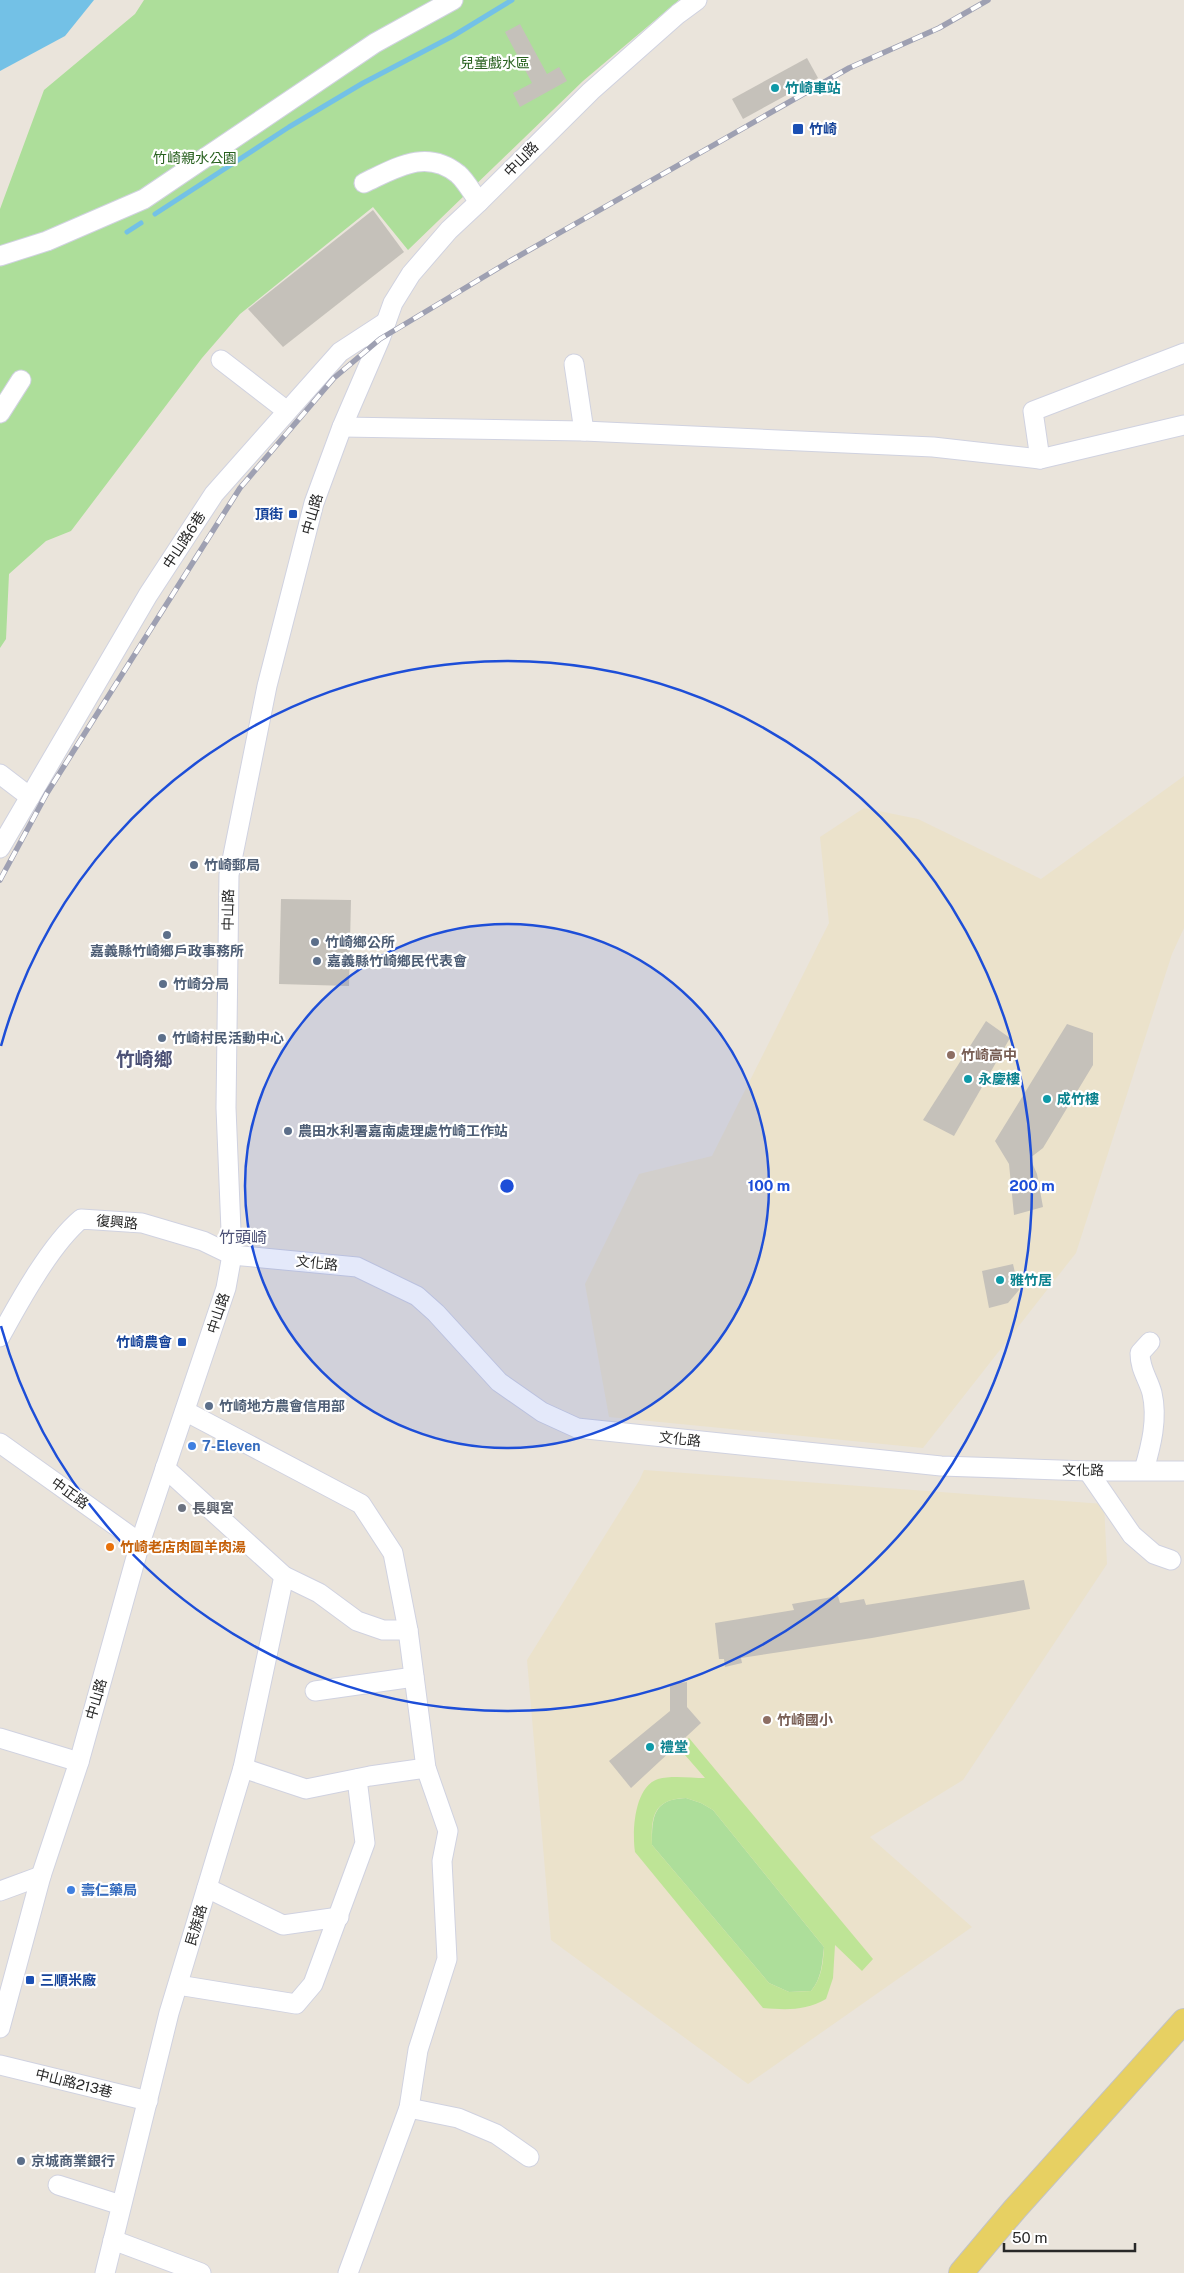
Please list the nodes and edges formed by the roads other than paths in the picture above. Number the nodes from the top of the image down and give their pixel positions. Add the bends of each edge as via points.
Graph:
1 (453, 0) edge
2 (698, 0) edge
3 (364, 183) dead end
4 (480, 202) junction
5 (0, 256) edge
6 (386, 322) junction
7 (1184, 353) edge
8 (221, 360) dead end
9 (574, 364) dead end
10 (21, 380) dead end
11 (287, 412) junction
12 (0, 413) edge
13 (1184, 425) edge
14 (342, 427) junction
15 (584, 431) junction
16 (1040, 459) junction
17 (0, 774) edge
18 (30, 797) junction
19 (0, 848) edge
20 (232, 1255) junction
21 (0, 1337) edge
22 (1150, 1342) dead end
23 (185, 1410) junction
24 (0, 1442) edge
25 (165, 1468) junction
26 (1144, 1470) junction
27 (1088, 1471) junction
28 (1184, 1471) edge
29 (140, 1543) junction
30 (1171, 1560) dead end
31 (284, 1576) junction
32 (408, 1630) junction
33 (414, 1677) junction
34 (315, 1691) dead end
35 (0, 1738) edge
36 (79, 1762) junction
37 (243, 1768) junction
38 (426, 1768) junction
39 (357, 1779) junction
40 (41, 1876) junction
41 (207, 1888) junction
42 (0, 1891) edge
43 (339, 1917) junction
44 (178, 1985) junction
45 (1184, 2021) edge
46 (0, 2028) edge
47 (0, 2065) edge
48 (148, 2100) junction
49 (409, 2108) junction
50 (529, 2157) dead end
51 (58, 2185) dead end
52 (121, 2205) junction
53 (113, 2240) junction
54 (105, 2273) edge
55 (201, 2273) edge
56 (348, 2273) edge
57 (960, 2273) edge

1 - 5 street via 374,43 144,199 47,241
2 - 4 street, 中山路 via 591,91
3 - 4 street via 409,162 433,161 458,174
4 - 6 street, 中山路 via 449,230 411,274 393,303
6 - 11 street, 中山路6巷 via 340,352
6 - 14 street, 中山路
7 - 16 street via 1033,411
8 - 11 street
9 - 15 street
10 - 12 street
11 - 18 street, 中山路6巷 via 214,494 148,595
13 - 16 street
14 - 15 street
14 - 20 street, 中山路 via 314,503 269,677 229,876 226,1108
15 - 16 street via 933,447
17 - 18 street
18 - 19 street, 中山路6巷
20 - 21 street, 復興路 via 203,1241 142,1224 81,1219 67,1231
20 - 23 street, 中山路 via 226,1288
20 - 27 street, 文化路 via 357,1267 387,1280 417,1296 436,1313 499,1382 542,1412 577,1428 940,1466
22 - 26 street via 1140,1353 1140,1365 1152,1392 1154,1406 1153,1440
23 - 25 street, 中山路
23 - 32 street via 361,1504 393,1554
24 - 29 street, 中正路
25 - 29 street, 中山路
25 - 31 street
26 - 27 street, 文化路
26 - 28 street, 文化路
27 - 30 street via 1132,1535 1154,1554
29 - 36 street, 中山路
31 - 32 street via 319,1594 357,1621 383,1630
31 - 37 street, 民族路
32 - 33 street
33 - 34 street
33 - 38 street
35 - 36 street
36 - 40 street, 中山路
37 - 39 street via 306,1789
37 - 41 street, 民族路
38 - 39 street
38 - 49 street via 448,1831 442,1861 447,1959 418,2050
39 - 43 street via 365,1843
40 - 42 street
40 - 46 street, 中山路
41 - 43 street via 284,1926
41 - 44 street, 民族路
43 - 44 street via 313,1984 296,2004
44 - 48 street, 民族路
45 - 57 main road
47 - 48 street, 中山路213巷
48 - 52 street, 民族路
49 - 50 street via 458,2118 496,2134
49 - 56 street
51 - 52 street
52 - 53 street, 民族路
53 - 54 street, 民族路
53 - 55 street

